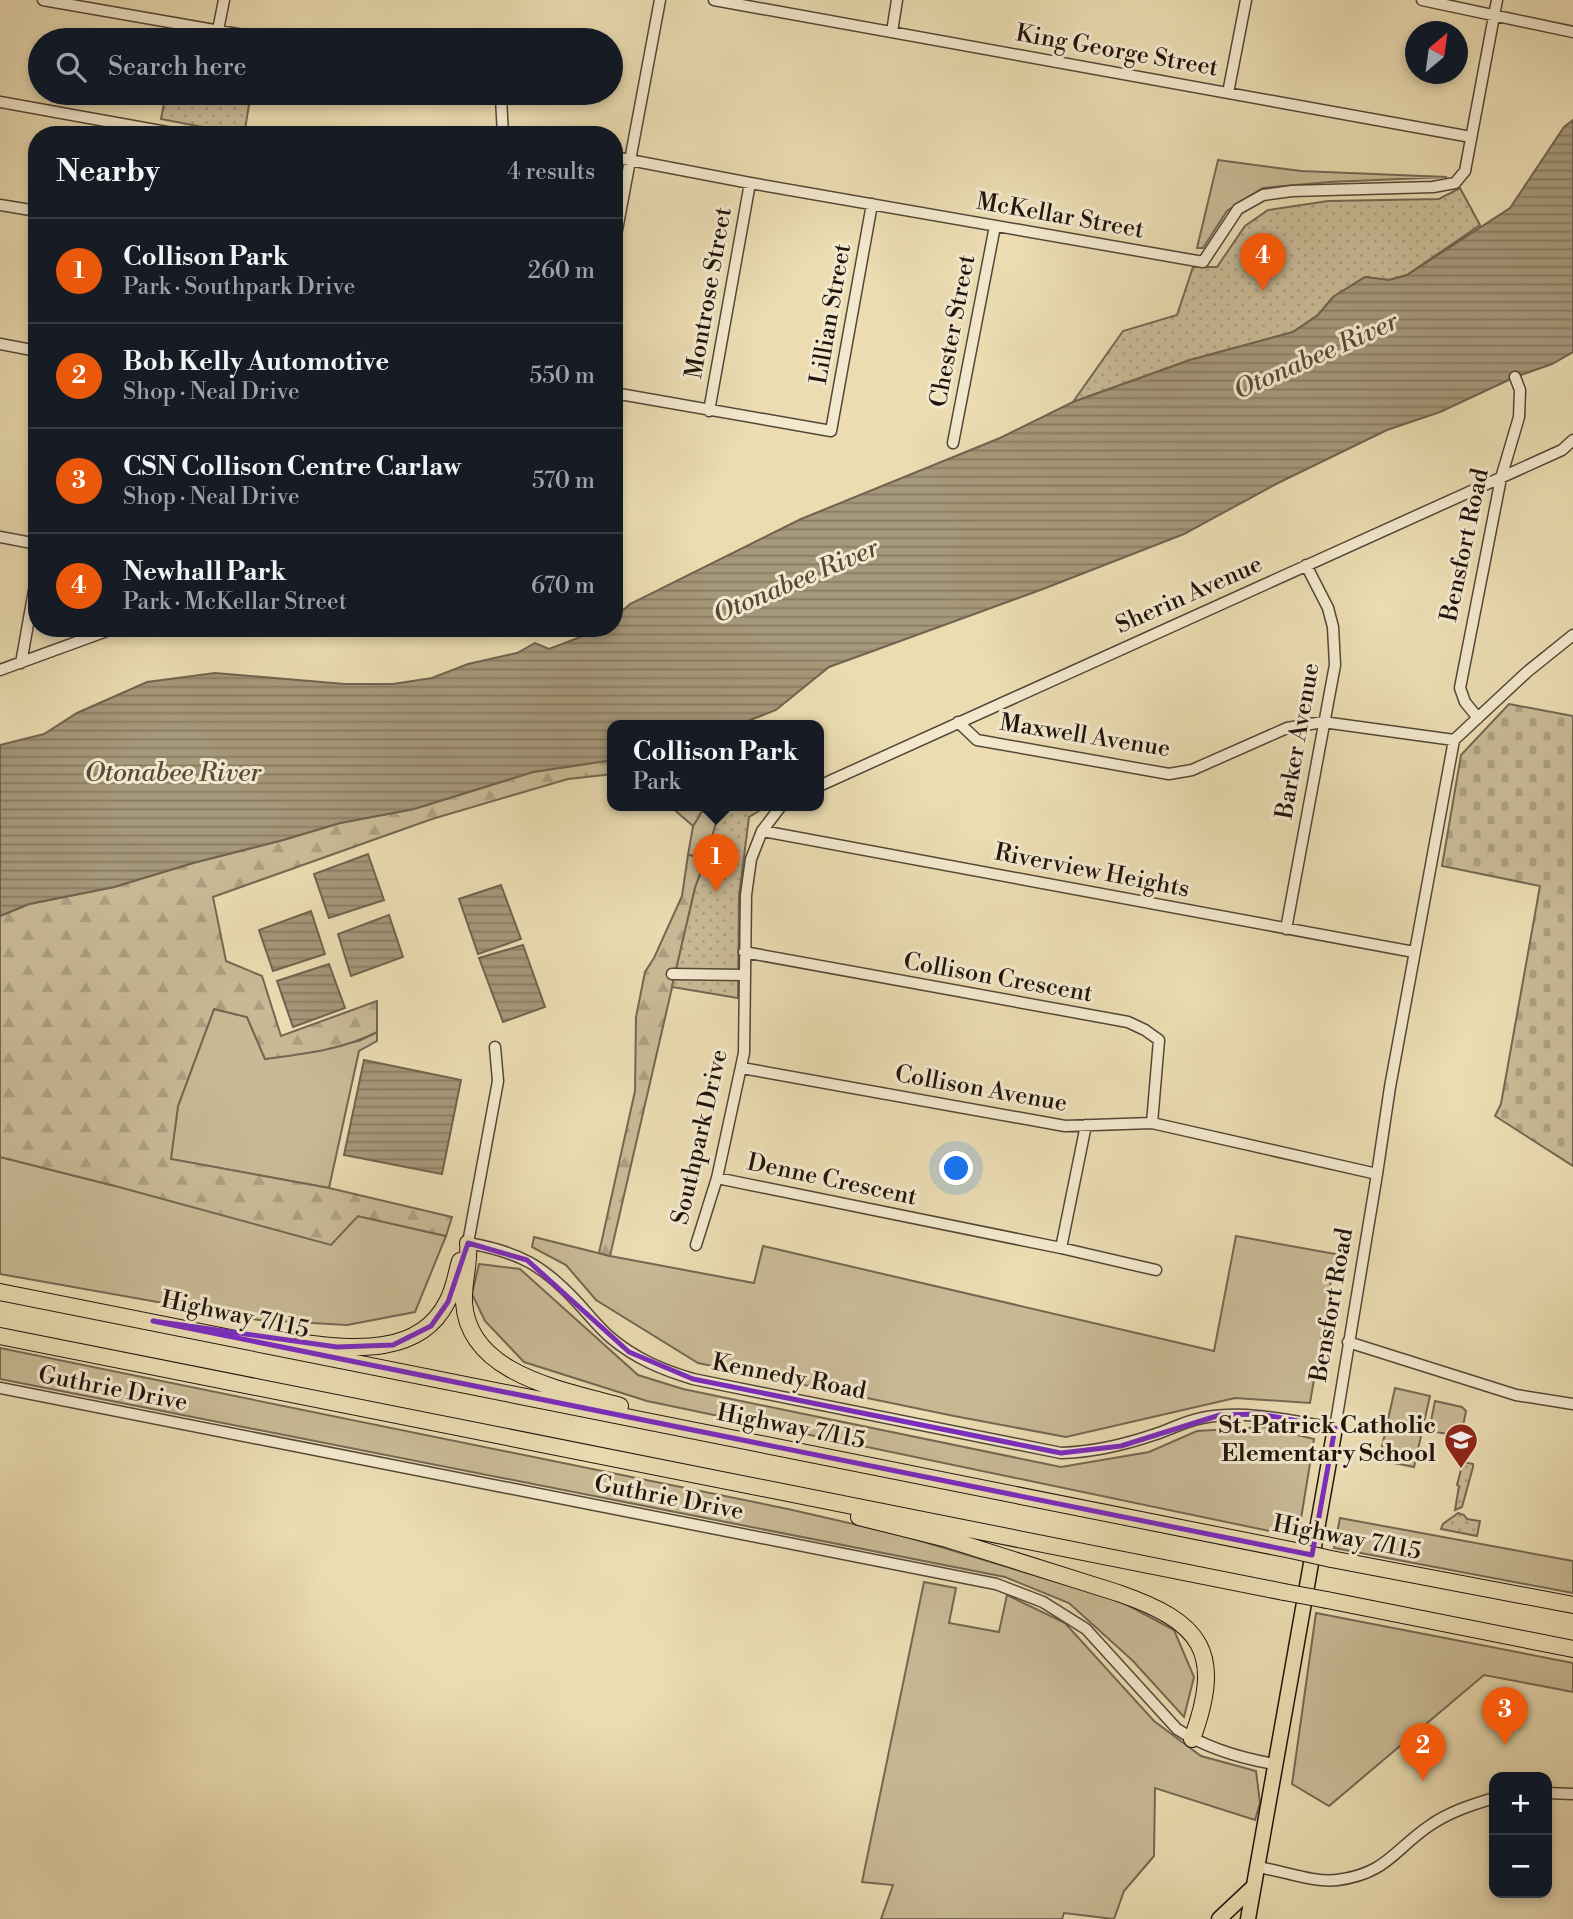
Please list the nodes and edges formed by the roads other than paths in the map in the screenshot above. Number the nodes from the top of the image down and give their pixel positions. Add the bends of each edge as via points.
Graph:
1 (43, 0) edge
2 (224, 0) edge
3 (660, 0) edge
4 (714, 0) edge
5 (897, 0) edge
6 (1246, 0) edge
7 (1422, 0) edge
8 (1497, 0) edge
9 (1494, 15) junction
10 (206, 28) edge
11 (218, 28) edge
12 (892, 32) junction
13 (1573, 32) edge
14 (1228, 93) junction
15 (0, 102) edge
16 (501, 105) edge
17 (133, 126) edge
18 (503, 126) edge
19 (1471, 137) junction
20 (623, 159) edge
21 (631, 161) junction
22 (750, 183) junction
23 (623, 201) edge
24 (872, 204) junction
25 (0, 205) edge
26 (28, 210) edge
27 (995, 226) junction
28 (0, 344) edge
29 (28, 349) edge
30 (1515, 377) dead end
31 (623, 395) edge
32 (709, 411) junction
33 (1573, 440) edge
34 (953, 443) dead end
35 (1501, 478) junction
36 (0, 537) edge
37 (28, 542) edge
38 (1306, 565) junction
39 (28, 624) edge
40 (1573, 635) edge
41 (91, 637) edge
42 (21, 663) junction
43 (0, 670) edge
44 (1478, 718) junction
45 (958, 722) junction
46 (1323, 722) junction
47 (1454, 740) junction
48 (824, 784) edge
49 (777, 811) edge
50 (762, 831) junction
51 (1286, 929) junction
52 (744, 952) junction
53 (1414, 952) junction
54 (672, 974) dead end
55 (744, 975) junction
56 (495, 1047) dead end
57 (742, 1068) junction
58 (1152, 1123) junction
59 (1086, 1125) junction
60 (1377, 1174) junction
61 (717, 1178) junction
62 (468, 1243) junction
63 (696, 1245) dead end
64 (1061, 1248) junction
65 (1156, 1270) dead end
66 (0, 1292) edge
67 (153, 1321) junction
68 (0, 1336) edge
69 (1348, 1342) junction
70 (0, 1388) edge
71 (1573, 1404) edge
72 (1335, 1428) junction
73 (775, 1446) junction
74 (801, 1496) junction
75 (1573, 1605) edge
76 (1573, 1649) edge
77 (1192, 1739) junction
78 (1274, 1764) junction
79 (1552, 1793) edge
80 (1573, 1794) edge
81 (1489, 1800) edge
82 (1257, 1867) junction
83 (1254, 1887) junction
84 (1219, 1919) edge
85 (1248, 1919) edge

1 - 10 street
2 - 11 street
3 - 21 street
4 - 12 street, King George Street
5 - 12 street
6 - 14 street
7 - 9 street
8 - 9 street
9 - 13 street
9 - 19 street
12 - 14 street, King George Street
14 - 19 street, King George Street
15 - 17 street
16 - 18 street
19 - 27 street, McKellar Street via 1465,171 1455,183 1263,195 1238,209 1203,262
20 - 21 street, McKellar Street
21 - 22 street, McKellar Street
21 - 23 street
22 - 24 street, McKellar Street
22 - 32 street, Montrose Street
24 - 27 street, McKellar Street
24 - 32 street, Lillian Street via 831,431
25 - 26 street
27 - 34 street, Chester Street
28 - 29 street
30 - 35 street, Bensfort Road via 1520,390 1519,417
31 - 32 street
33 - 35 street, Sherin Avenue via 1562,450
35 - 38 street, Sherin Avenue
35 - 44 street, Bensfort Road via 1460,688
36 - 37 street
38 - 45 street, Sherin Avenue
38 - 46 street, Barker Avenue via 1333,627 1335,665
39 - 42 street
40 - 44 street
41 - 42 street
42 - 43 street
44 - 47 street
45 - 46 street, Maxwell Avenue via 977,740 1169,774 1192,770 1287,728
45 - 48 street, Sherin Avenue
46 - 47 street, Maxwell Avenue
46 - 51 street, Barker Avenue
47 - 53 street, Bensfort Road
49 - 50 street
50 - 51 street, Riverview Heights
50 - 52 street, Southpark Drive via 751,859
51 - 53 street, Riverview Heights
52 - 55 street, Southpark Drive
52 - 58 street, Collison Crescent via 1128,1022 1159,1041
53 - 60 street, Bensfort Road
54 - 55 street
55 - 57 street, Southpark Drive
56 - 62 street via 498,1081
57 - 59 street, Collison Avenue via 1065,1126
57 - 61 street, Southpark Drive
58 - 59 street, Collison Avenue
58 - 60 street, Collison Avenue
59 - 64 street
60 - 69 street, Bensfort Road
61 - 63 street, Southpark Drive
61 - 64 street, Denne Crescent
62 - 67 highway via 447,1302 431,1326 393,1345 337,1347
62 - 72 street, Kennedy Road via 498,1248 527,1260 554,1279 629,1352 692,1379 1061,1453 1121,1446 1220,1415 1260,1414
62 - 73 highway via 466,1316 483,1347 510,1370 545,1385
64 - 65 street, Denne Crescent
66 - 67 highway, Highway 7/115
67 - 73 highway, Highway 7/115
68 - 74 highway
69 - 71 street via 1516,1395
69 - 72 street, Bensfort Road
70 - 77 street, Guthrie Drive via 996,1584 1043,1602 1086,1629 1163,1715
72 - 78 main road, Bensfort Road
73 - 75 highway, Highway 7/115, bridge
74 - 76 highway, bridge
74 - 77 highway via 843,1513 947,1539 1118,1593 1174,1617 1195,1637 1205,1657 1207,1672
77 - 78 street, Guthrie Drive
78 - 82 main road, Bensfort Road
79 - 80 street
81 - 82 street via 1429,1826 1384,1865 1364,1874 1335,1880
82 - 83 main road, Bensfort Road
83 - 84 main road
83 - 85 main road, Bensfort Road

